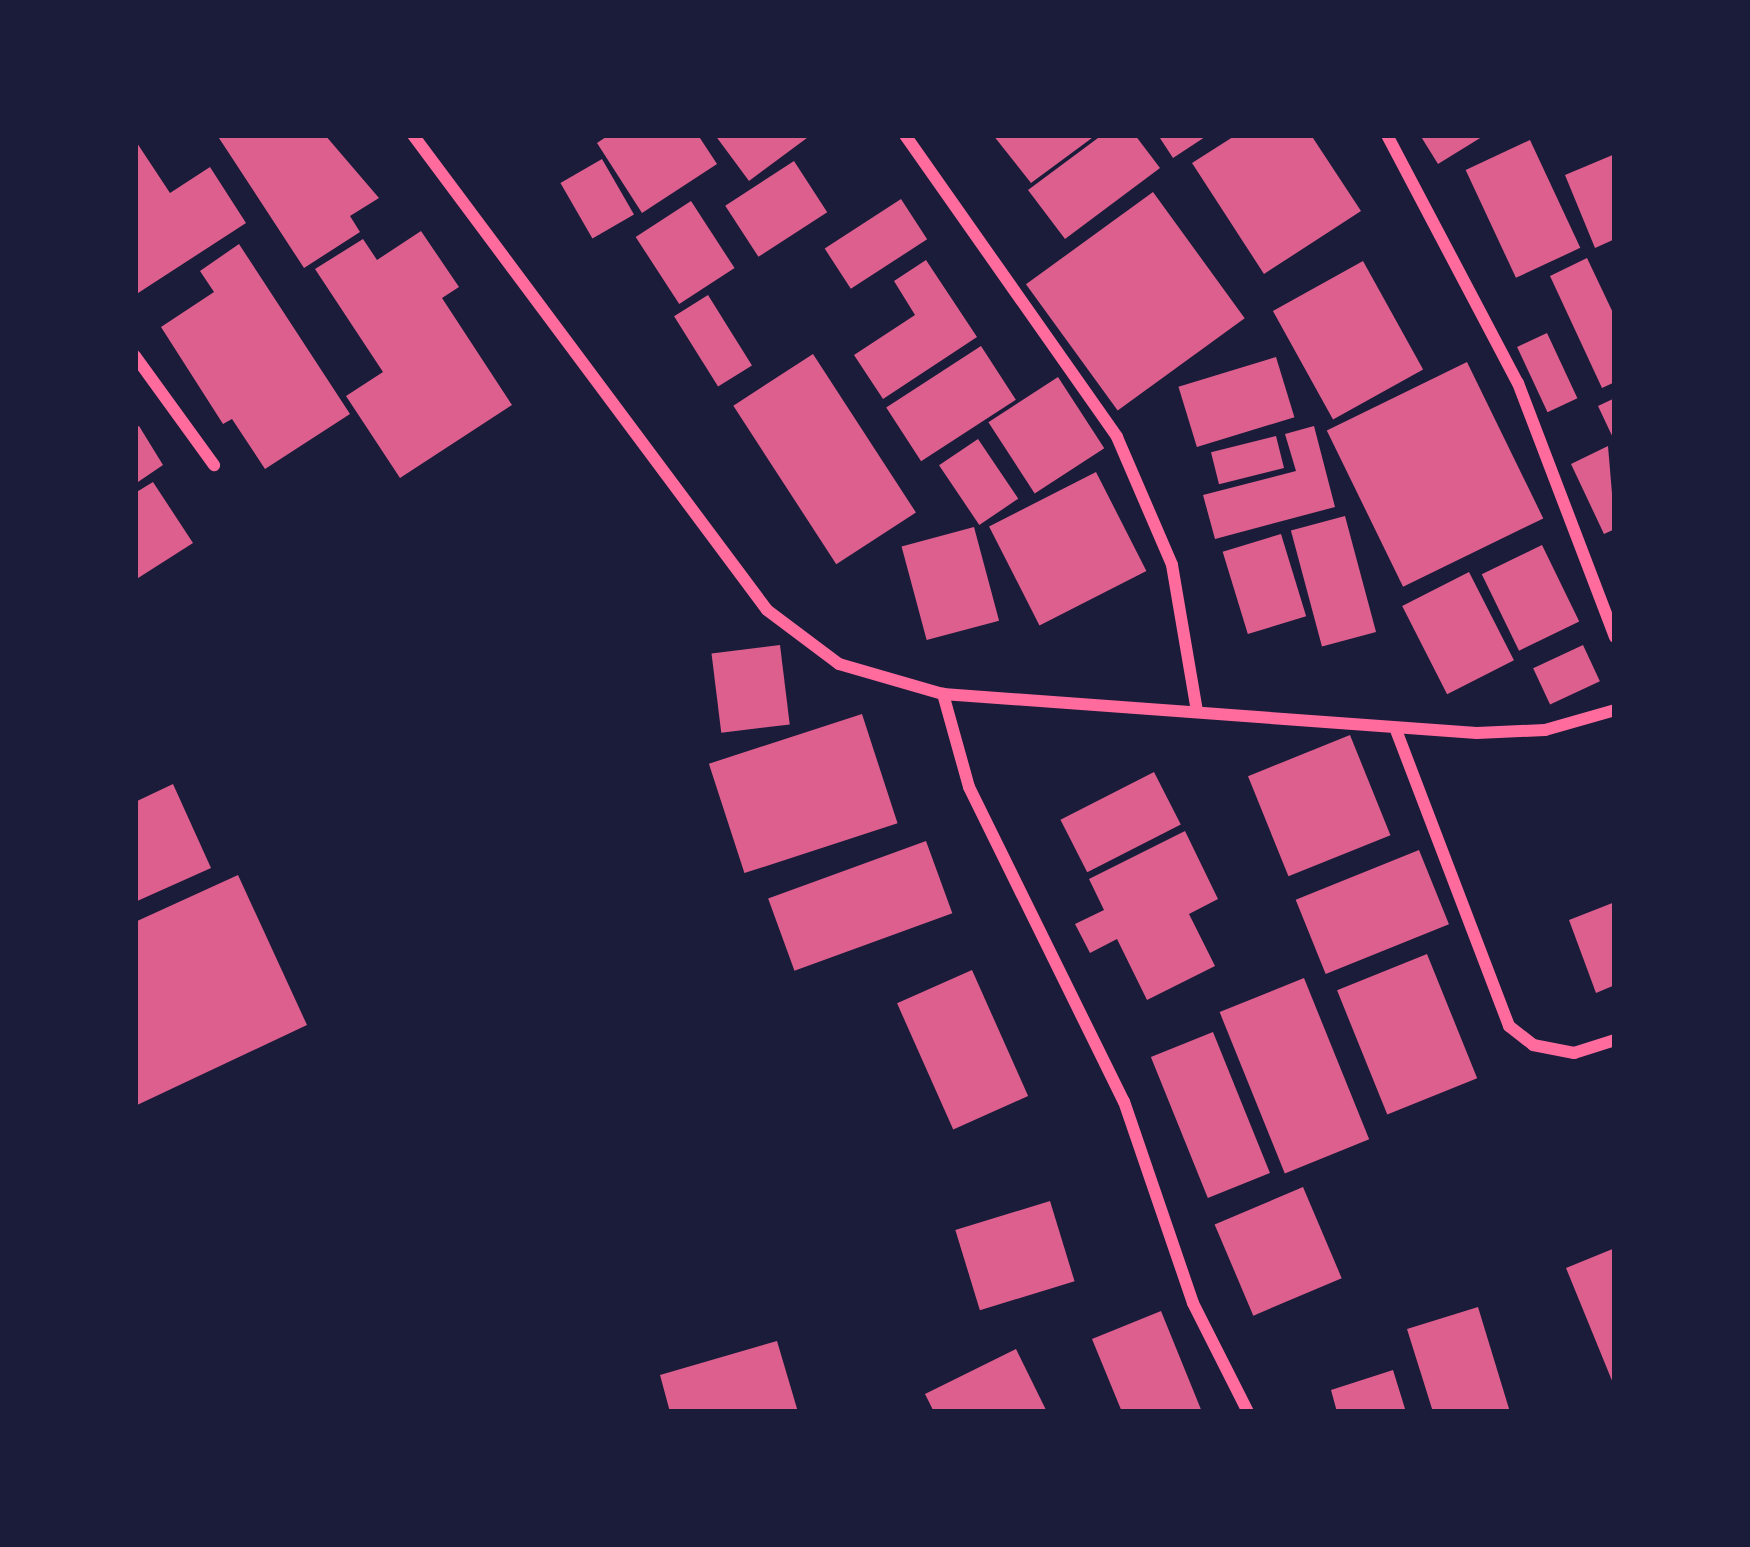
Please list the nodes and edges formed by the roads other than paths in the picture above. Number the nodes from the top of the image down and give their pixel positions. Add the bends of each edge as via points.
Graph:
1 (413, 135) edge
2 (905, 135) edge
3 (1387, 135) edge
4 (135, 356) edge
5 (214, 465) dead end
6 (1615, 637) edge
7 (943, 694) junction
8 (1615, 710) edge
9 (1197, 712) junction
10 (1396, 730) junction
11 (1615, 1040) edge
12 (1248, 1412) edge

1 - 7 street via 767,610 839,664
2 - 9 street via 1117,436 1172,565
3 - 6 street via 1517,383
4 - 5 street
7 - 9 street
7 - 12 street via 969,787 1124,1102 1192,1303
8 - 10 street via 1545,730
9 - 10 street via 1334,717
10 - 11 street via 1509,1026 1533,1045 1574,1053

